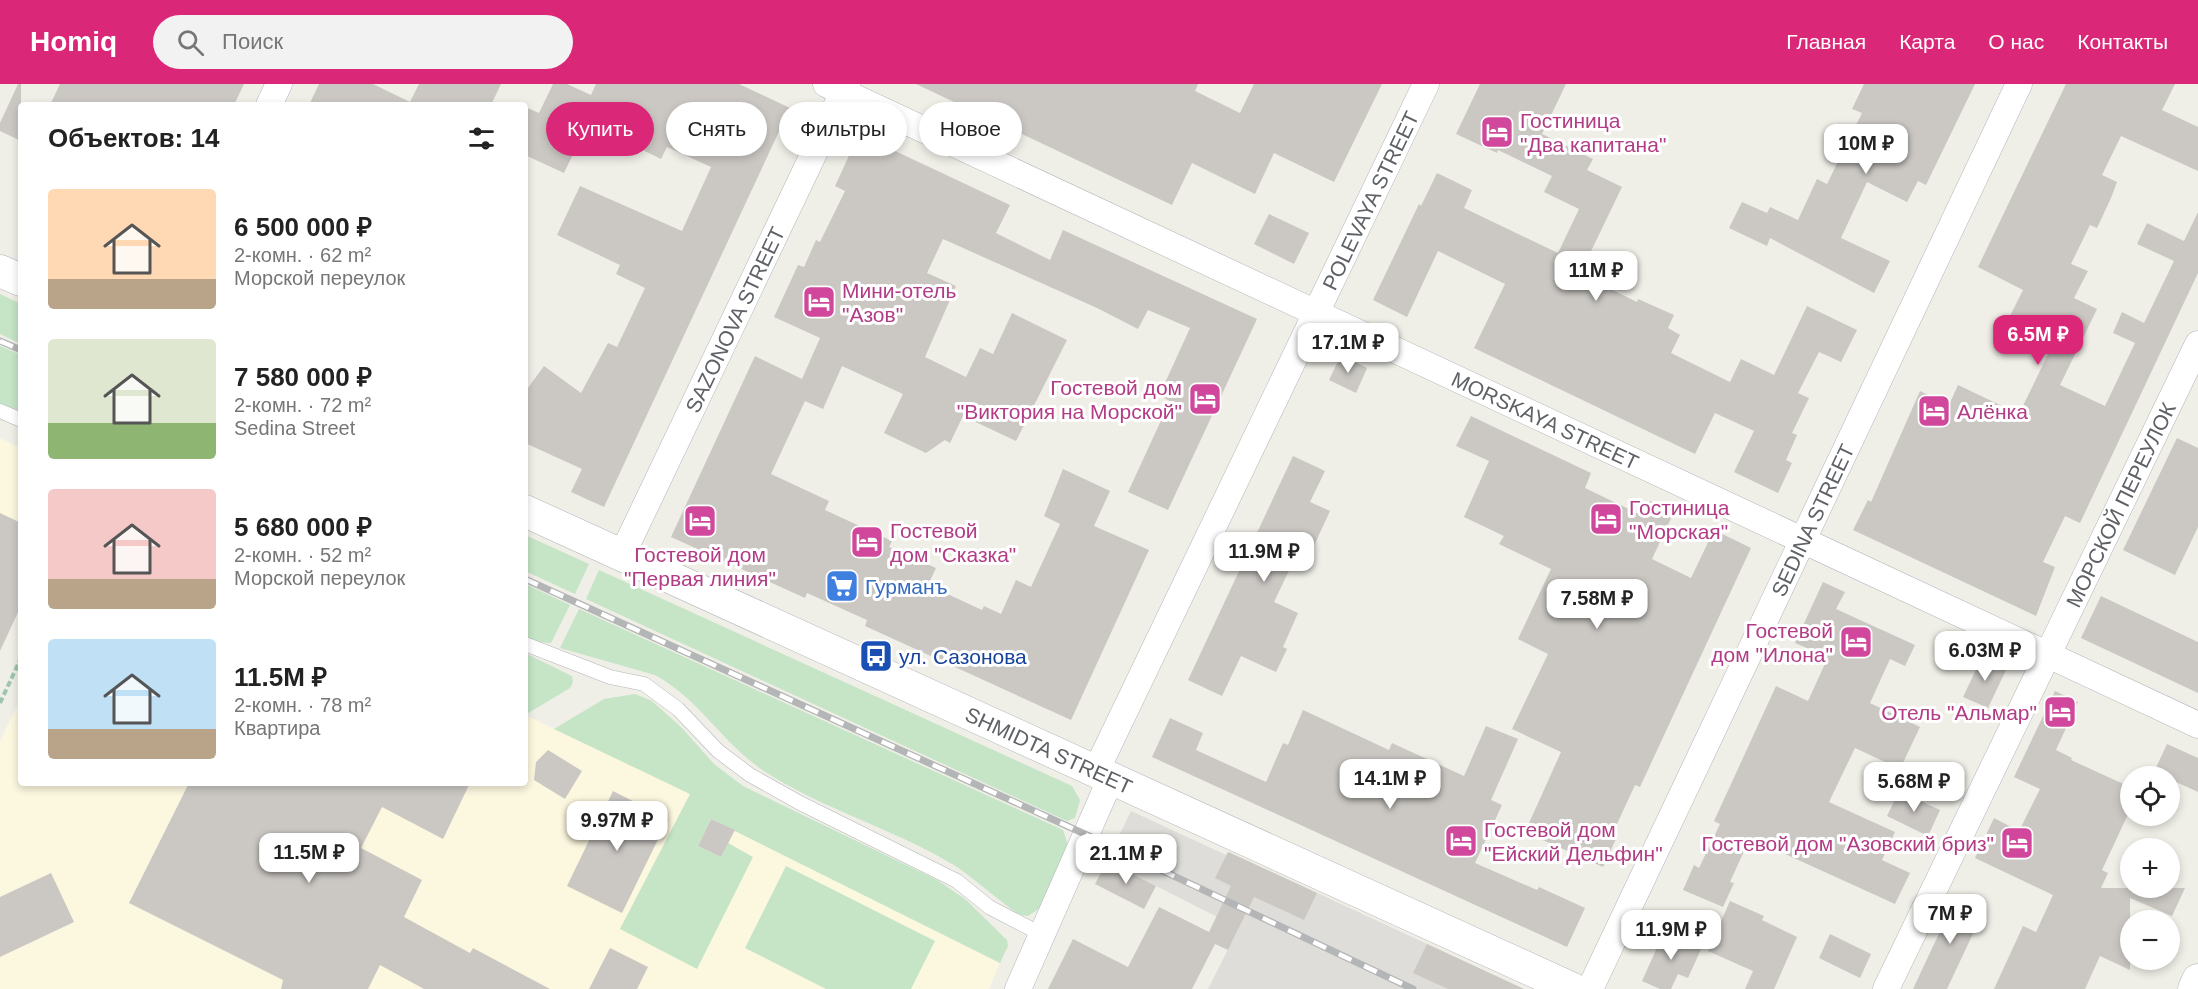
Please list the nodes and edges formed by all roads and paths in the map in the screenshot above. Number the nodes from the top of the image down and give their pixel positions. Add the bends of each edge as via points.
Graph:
1 (279, 84) edge
2 (1426, 84) edge
3 (2019, 84) edge
4 (839, 87) edge
5 (270, 102) edge
6 (0, 271) edge
7 (18, 279) edge
8 (1316, 312) junction
9 (2198, 344) edge
10 (0, 411) edge
11 (18, 419) edge
12 (528, 512) edge
13 (1802, 542) junction
14 (622, 555) junction
15 (528, 645) edge
16 (2047, 656) junction
17 (18, 664) edge
18 (0, 703) edge
19 (2198, 725) edge
20 (1103, 774) junction
21 (1043, 935) junction
22 (2198, 980) edge
23 (1018, 989) edge
24 (1573, 989) edge
25 (1590, 989) edge
26 (1886, 989) edge
27 (2194, 989) edge

1 - 5 street
2 - 8 street, POLEVAYA STREET
3 - 13 street, SEDINA STREET
4 - 8 street, MORSKAYA STREET
4 - 14 street, SAZONOVA STREET
6 - 7 street
8 - 13 street, MORSKAYA STREET
8 - 20 street, POLEVAYA STREET
9 - 16 street, МОРСКОЙ ПЕРЕУЛОК
10 - 11 lane
12 - 14 street, SHMIDTA STREET
13 - 16 street, MORSKAYA STREET
13 - 25 street, SEDINA STREET
14 - 20 street, SHMIDTA STREET
15 - 21 lane via 610,677 644,684 678,709 718,751 750,775 957,881 989,907
16 - 19 street, MORSKAYA STREET
16 - 26 street, МОРСКОЙ ПЕРЕУЛОК
17 - 18 path
20 - 21 street, POLEVAYA STREET
20 - 24 street, SHMIDTA STREET
21 - 23 street
22 - 27 street

